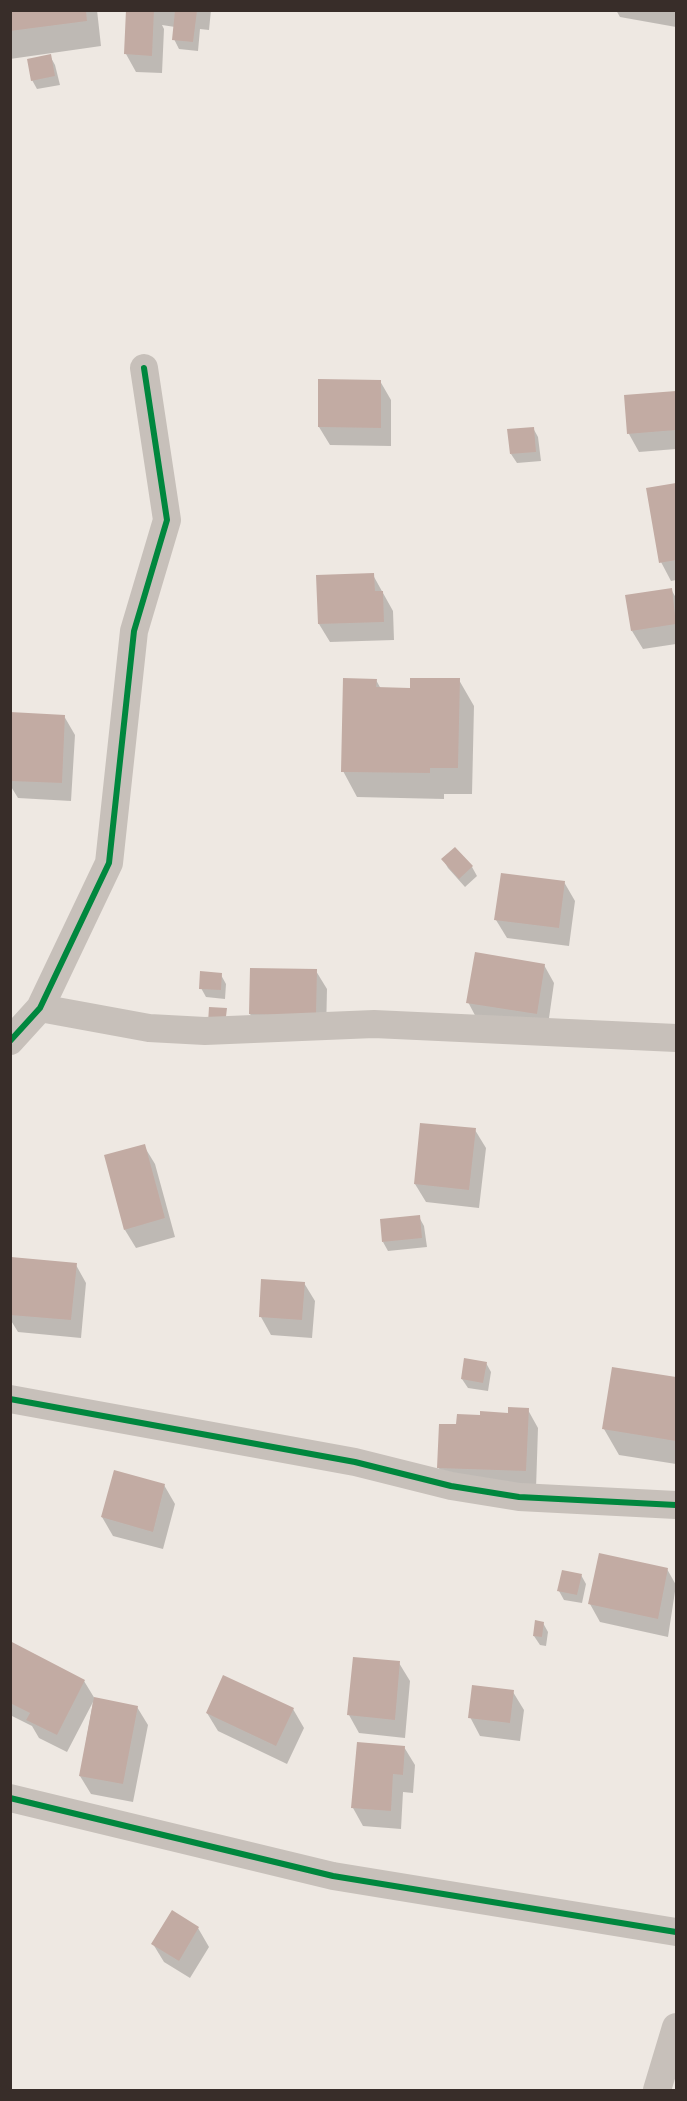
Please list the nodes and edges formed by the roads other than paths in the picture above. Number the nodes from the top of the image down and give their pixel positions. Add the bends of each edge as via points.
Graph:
1 (144, 368) dead end
2 (40, 1008) junction
3 (676, 1038) edge
4 (10, 1041) edge
5 (10, 1399) edge
6 (676, 1505) edge
7 (10, 1798) edge
8 (676, 1932) edge
9 (676, 2027) edge
10 (657, 2091) edge

1 - 2 street via 166,520 134,631 109,863
2 - 3 street via 149,1028 205,1031 374,1024
2 - 4 street
5 - 6 street via 355,1462 451,1486 519,1497
7 - 8 street via 333,1876
9 - 10 street

